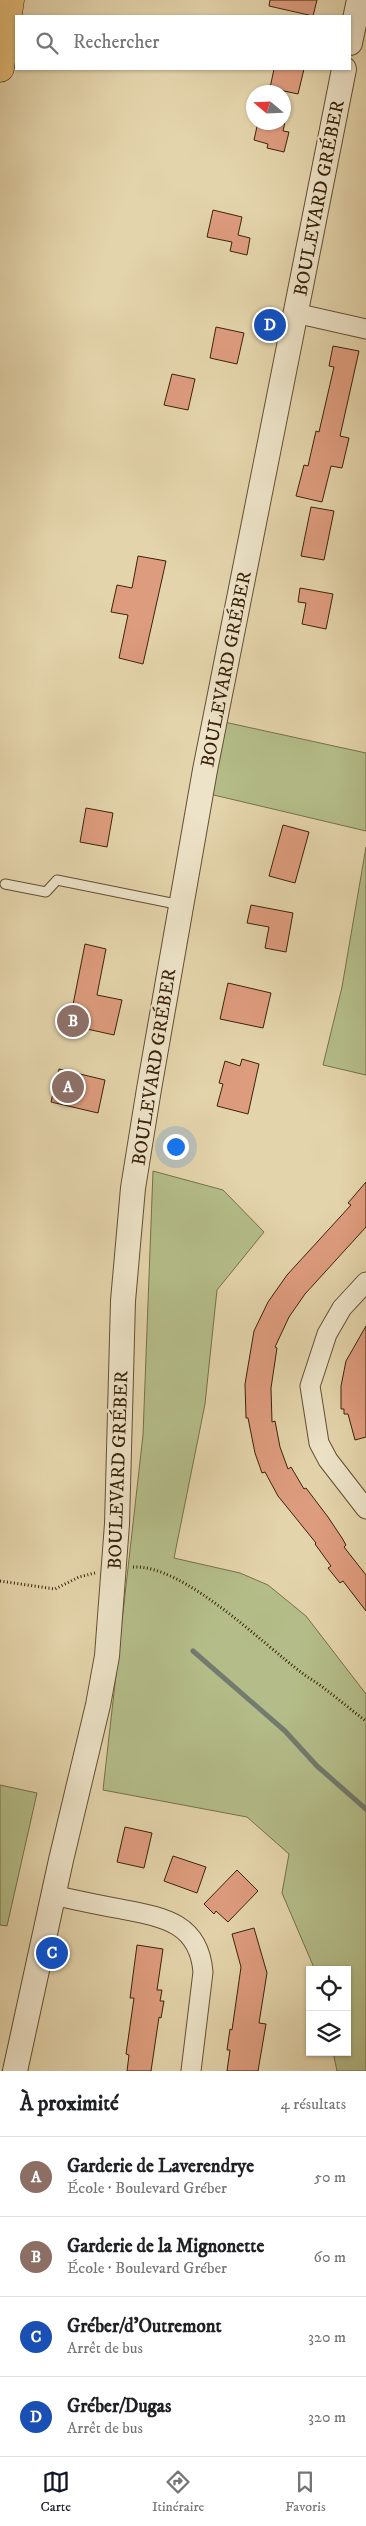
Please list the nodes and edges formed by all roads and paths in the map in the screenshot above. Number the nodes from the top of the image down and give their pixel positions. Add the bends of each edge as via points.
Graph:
1 (10, 0) edge
2 (359, 0) edge
3 (351, 38) edge
4 (0, 68) edge
5 (344, 70) edge
6 (296, 313) junction
7 (366, 329) edge
8 (5, 884) dead end
9 (181, 904) junction
10 (366, 1282) edge
11 (366, 1509) edge
12 (126, 1569) dead end
13 (100, 1572) dead end
14 (0, 1581) edge
15 (366, 1721) edge
16 (53, 1896) junction
17 (15, 2071) edge
18 (191, 2071) edge

1 - 4 highway
2 - 3 street
5 - 6 street, BOULEVARD GRÉBER
6 - 7 street
6 - 9 street, BOULEVARD GRÉBER
8 - 9 lane via 46,892 57,880
9 - 16 street, BOULEVARD GRÉBER via 148,1089 129,1227 123,1301 117,1524 107,1656
10 - 11 street via 342,1308 327,1334 310,1386 319,1443 328,1460
12 - 15 path via 142,1567 186,1585 234,1616 304,1675
13 - 14 path via 79,1577 54,1589
16 - 17 street, BOULEVARD GRÉBER
16 - 18 street via 168,1920 180,1926 194,1941 202,1957 203,1972

